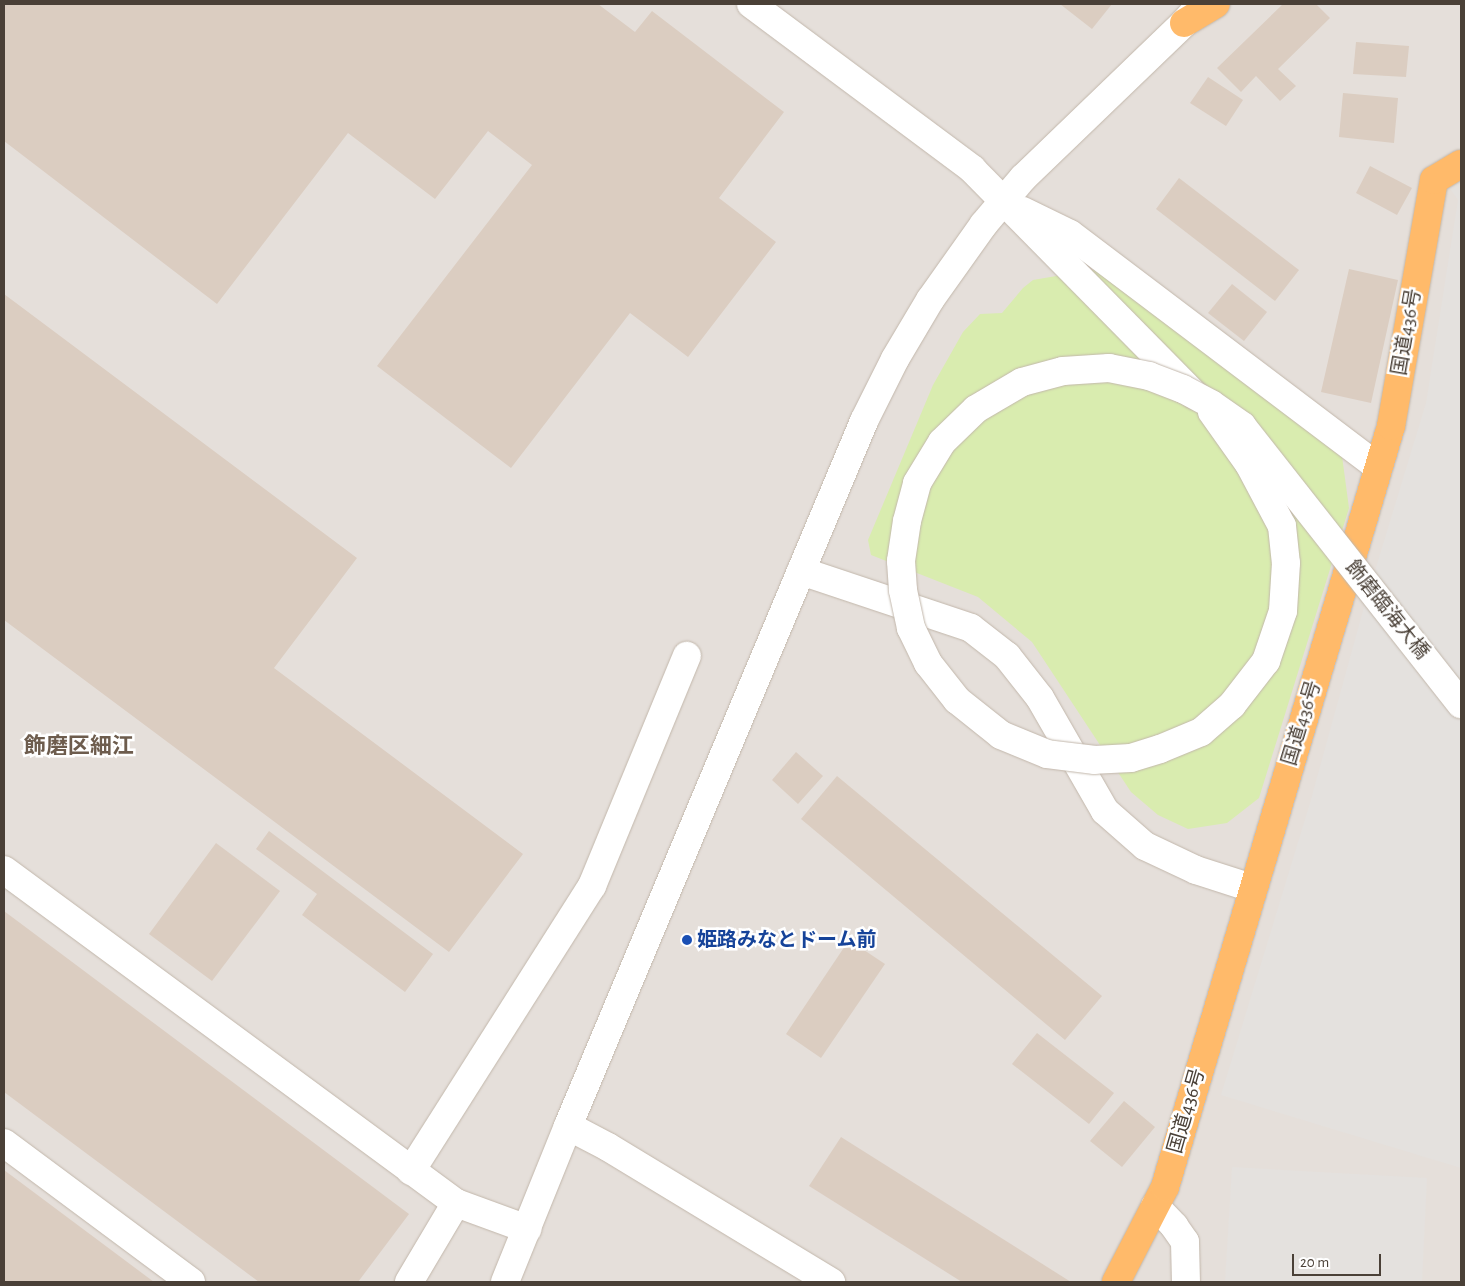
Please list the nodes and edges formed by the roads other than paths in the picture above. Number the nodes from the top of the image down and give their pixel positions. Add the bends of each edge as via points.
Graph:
1 (751, 4) edge
2 (1216, 4) edge
3 (1192, 14) edge
4 (1461, 164) edge
5 (1003, 201) junction
6 (1378, 467) junction
7 (801, 571) junction
8 (687, 656) dead end
9 (1461, 704) edge
10 (4, 870) edge
11 (1252, 888) junction
12 (568, 1126) junction
13 (4, 1143) edge
14 (411, 1171) junction
15 (456, 1203) junction
16 (1155, 1206) junction
17 (527, 1229) junction
18 (191, 1282) edge
19 (409, 1282) edge
20 (505, 1282) edge
21 (831, 1282) edge
22 (1116, 1282) edge
23 (1186, 1282) edge

1 - 5 street, 飾磨臨海大橋 via 972,169
2 - 3 highway
3 - 5 street
4 - 6 highway, 国道436号 via 1434,180 1391,426
5 - 6 street via 1070,234
5 - 7 street via 946,276 895,359 864,421
5 - 9 street, 飾磨臨海大橋, bridge via 1212,412 1249,464 1282,526 1286,563 1283,611 1266,661 1232,705 1201,732 1131,758 1095,760 1047,754 1001,735 957,700 928,663 911,628 903,590 902,560 907,521 917,484 942,442 976,409 1022,382 1063,370 1109,368 1149,376 1183,389 1211,404 1242,426
6 - 11 highway, 国道436号
7 - 11 street via 971,628 1007,656 1040,698 1105,811 1145,846 1196,870
7 - 12 street
8 - 14 street via 592,886
10 - 14 street
11 - 16 highway, 国道436号 via 1165,1187
12 - 17 street
12 - 21 street
13 - 18 street
14 - 15 street
15 - 17 street
15 - 19 street
16 - 22 highway, 国道436号
16 - 23 street via 1185,1242
17 - 20 street

